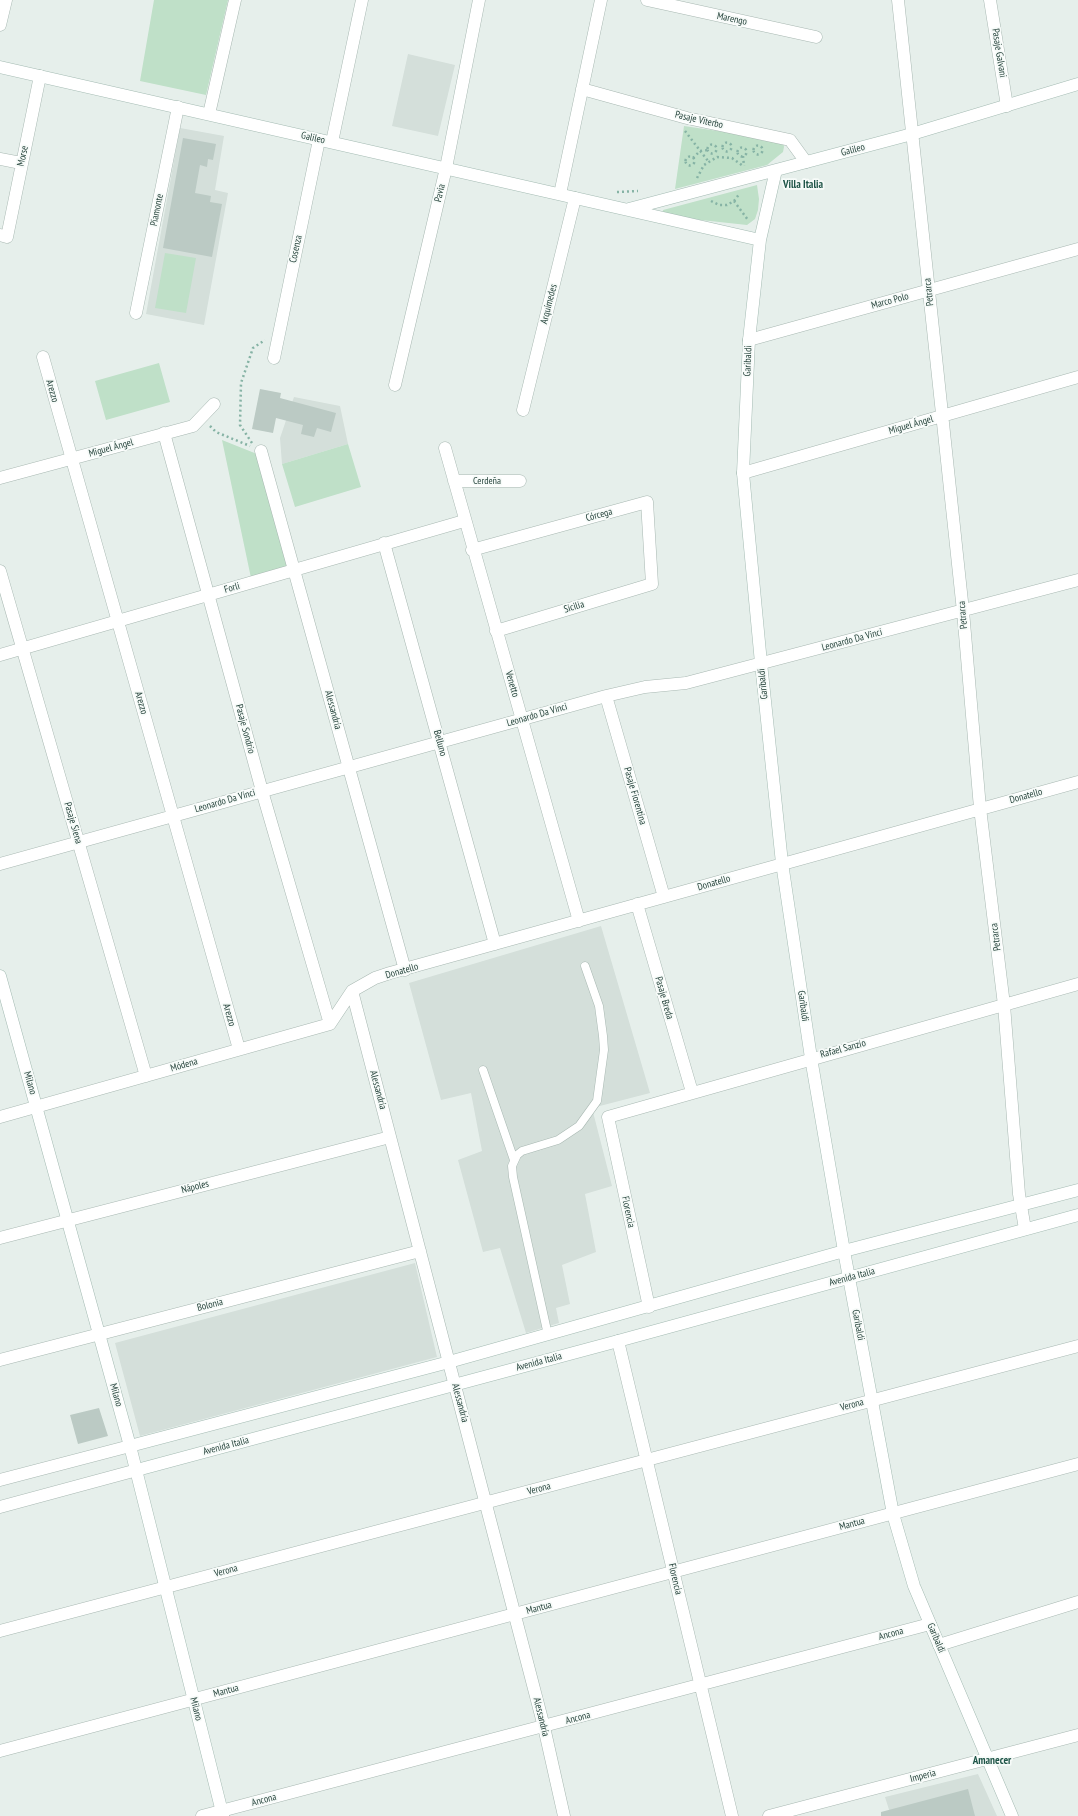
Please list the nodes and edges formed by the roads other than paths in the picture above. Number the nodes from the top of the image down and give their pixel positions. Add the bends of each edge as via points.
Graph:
1 (6, 0) edge
2 (235, 0) edge
3 (362, 0) edge
4 (480, 0) edge
5 (601, 0) edge
6 (647, 0) edge
7 (898, 0) edge
8 (990, 0) edge
9 (0, 25) edge
10 (816, 37) dead end
11 (0, 67) edge
12 (40, 76) junction
13 (1078, 84) edge
14 (582, 89) junction
15 (1007, 106) junction
16 (178, 107) junction
17 (209, 114) junction
18 (912, 134) junction
19 (319, 140) junction
20 (332, 142) junction
21 (0, 158) edge
22 (806, 162) junction
23 (21, 163) junction
24 (446, 168) junction
25 (776, 170) junction
26 (560, 194) junction
27 (575, 198) junction
28 (626, 209) junction
29 (3, 236) edge
30 (760, 240) junction
31 (1078, 250) edge
32 (929, 290) junction
33 (136, 313) dead end
34 (749, 340) junction
35 (43, 357) dead end
36 (274, 358) dead end
37 (1078, 378) edge
38 (395, 385) dead end
39 (214, 404) dead end
40 (523, 410) dead end
41 (942, 416) junction
42 (164, 433) junction
43 (445, 448) dead end
44 (261, 451) road end
45 (71, 459) junction
46 (744, 474) junction
47 (0, 478) edge
48 (454, 480) junction
49 (520, 481) dead end
50 (464, 521) junction
51 (384, 543) junction
52 (472, 550) junction
53 (295, 570) junction
54 (0, 571) edge
55 (1078, 580) edge
56 (652, 584) joint
57 (208, 595) junction
58 (963, 610) junction
59 (117, 621) junction
60 (496, 631) junction
61 (22, 648) junction
62 (0, 655) edge
63 (761, 663) junction
64 (606, 696) junction
65 (522, 719) junction
66 (440, 742) junction
67 (349, 767) junction
68 (1078, 782) edge
69 (262, 791) junction
70 (980, 808) junction
71 (173, 816) junction
72 (78, 842) junction
73 (782, 863) junction
74 (0, 864) edge
75 (664, 897) junction
76 (637, 904) junction
77 (579, 921) junction
78 (495, 944) junction
79 (584, 966) dead end
80 (405, 970) junction
81 (0, 976) edge
82 (1078, 984) edge
83 (352, 991) junction
84 (1004, 1005) junction
85 (330, 1024) junction
86 (239, 1049) junction
87 (811, 1058) junction
88 (483, 1070) dead end
89 (146, 1076) junction
90 (692, 1092) junction
91 (36, 1107) junction
92 (0, 1117) edge
93 (608, 1117) joint
94 (390, 1137) junction
95 (514, 1160) junction
96 (1078, 1190) edge
97 (1020, 1204) junction
98 (1078, 1215) edge
99 (68, 1220) junction
100 (1025, 1230) junction
101 (0, 1238) edge
102 (420, 1251) junction
103 (844, 1251) junction
104 (849, 1278) junction
105 (649, 1307) junction
106 (99, 1334) junction
107 (548, 1335) junction
108 (618, 1341) junction
109 (1078, 1346) edge
110 (0, 1360) edge
111 (449, 1362) junction
112 (455, 1385) junction
113 (872, 1400) junction
114 (130, 1446) junction
115 (646, 1460) junction
116 (1078, 1464) edge
117 (137, 1470) junction
118 (0, 1480) edge
119 (485, 1503) junction
120 (0, 1507) edge
121 (893, 1514) junction
122 (673, 1572) junction
123 (166, 1587) junction
124 (1078, 1602) edge
125 (514, 1614) junction
126 (930, 1624) junction
127 (0, 1631) edge
128 (939, 1645) junction
129 (700, 1685) junction
130 (194, 1700) junction
131 (544, 1727) junction
132 (1078, 1735) edge
133 (0, 1751) edge
134 (989, 1758) junction
135 (222, 1813) edge
136 (202, 1816) edge
137 (564, 1816) edge
138 (732, 1816) edge
139 (769, 1816) edge
140 (1012, 1816) edge

1 - 9 street
2 - 17 street
3 - 20 street
4 - 24 street, Pavia
5 - 14 street
6 - 10 street, Marengo
7 - 18 street, Petrarca
8 - 15 street, Pasaje Galvani
11 - 12 street, Galileo
12 - 16 street, Galileo
12 - 23 street, Morse
13 - 15 street, Galileo
14 - 22 street, Pasaje Viterbo via 688,118 790,140
14 - 26 street
15 - 18 street, Galileo
16 - 17 street, Galileo
16 - 33 street, Piamonte
17 - 19 street, Galileo
18 - 22 street, Galileo
18 - 32 street, Petrarca
19 - 20 street, Galileo
19 - 36 street, Cosenza
20 - 24 street, Galileo
21 - 23 street
22 - 25 street, Galileo
23 - 29 street, Morse
24 - 26 street, Galileo
24 - 38 street, Pavia
25 - 28 street, Galileo
25 - 30 street, Garibaldi
26 - 27 street, Galileo
27 - 28 street, Galileo
27 - 40 street, Arquímedes
28 - 30 street, Galileo
30 - 34 street, Garibaldi
31 - 32 street, Marco Polo
32 - 34 street, Marco Polo
32 - 41 street, Petrarca
34 - 46 street, Garibaldi
35 - 45 street, Arezzo
37 - 41 street, Miguel Ángel
39 - 42 street, Miguel Ángel via 193,426
41 - 46 street, Miguel Ángel
41 - 58 street, Petrarca
42 - 45 street, Miguel Ángel
42 - 57 street, Pasaje Sondrio
43 - 48 street, Venetto
44 - 53 street, Alessandría
45 - 47 street, Miguel Ángel
45 - 59 street, Arezzo
46 - 63 street, Garibaldi
48 - 49 street, Cerdeña
48 - 50 street, Venetto
50 - 51 street, Forli
50 - 52 street, Venetto
51 - 53 street, Forli
51 - 66 street, Belluno
52 - 56 street, Córcega via 647,502
52 - 60 street, Venetto
53 - 57 street, Forli
53 - 67 street, Alessandría
54 - 61 street, Pasaje Siena
55 - 58 street, Leonardo Da Vinci
56 - 60 street, Sicilia
57 - 59 street, Forli
57 - 69 street, Pasaje Sondrio
58 - 63 street, Leonardo Da Vinci
58 - 70 street, Petrarca
59 - 61 street, Forli
59 - 71 street, Arezzo
60 - 65 street, Venetto
61 - 62 street, Forli
61 - 72 street, Pasaje Siena
63 - 64 street, Leonardo Da Vinci via 686,683 645,687
63 - 73 street, Garibaldi
64 - 65 street, Leonardo Da Vinci
64 - 75 street, Pasaje Fiorentina
65 - 66 street, Leonardo Da Vinci
65 - 77 street, Venetto
66 - 67 street, Leonardo Da Vinci
66 - 78 street, Belluno
67 - 69 street, Leonardo Da Vinci
67 - 80 street, Alessandría
68 - 70 street, Donatello
69 - 71 street, Leonardo Da Vinci
69 - 85 street, Pasaje Sondrio
70 - 73 street, Donatello
70 - 84 street, Petrarca
71 - 72 street, Leonardo Da Vinci
71 - 86 street, Arezzo
72 - 74 street, Leonardo Da Vinci
72 - 89 street, Pasaje Siena
73 - 75 street, Donatello
73 - 87 street, Garibaldi
75 - 76 street, Donatello
76 - 77 street, Donatello
76 - 90 street, Pasaje Breda
77 - 78 street, Donatello
78 - 80 street, Donatello
79 - 95 lane via 599,1006 603,1036 604,1050 597,1101 579,1126 569,1134 548,1144 522,1151
80 - 83 street, Donatello via 376,978
81 - 91 street, Milano
82 - 84 street, Rafael Sanzio
83 - 85 street
83 - 94 street, Alessandría
84 - 87 street, Rafael Sanzio
84 - 97 street, Petrarca
85 - 86 street, Módena
86 - 89 street, Módena
87 - 90 street, Rafael Sanzio
87 - 103 street, Garibaldi
88 - 95 lane
89 - 91 street, Módena
90 - 93 street, Rafael Sanzio
91 - 92 street, Módena
91 - 99 street, Milano
93 - 105 street, Florencia
94 - 99 street, Nápoles
94 - 102 street, Alessandría
95 - 107 lane via 513,1177
96 - 97 street
97 - 100 street, Petrarca
97 - 103 street
98 - 100 street, Avenida Italia
99 - 101 street, Nápoles
99 - 106 street, Milano
100 - 104 street, Avenida Italia
102 - 106 street, Bolonia
102 - 111 street, Alessandría
103 - 104 street, Garibaldi
103 - 105 street
104 - 108 street, Avenida Italia
104 - 113 street, Garibaldi
105 - 107 street
106 - 110 street, Bolonia
106 - 114 street, Milano
107 - 111 street
108 - 112 street, Avenida Italia
108 - 115 street, Florencia
109 - 113 street, Verona
111 - 112 street, Alessandría
111 - 114 street
112 - 117 street, Avenida Italia
112 - 119 street, Alessandría
113 - 115 street, Verona
113 - 121 street, Garibaldi
114 - 117 street, Milano
114 - 118 street
115 - 119 street, Verona
115 - 122 street, Florencia
116 - 121 street, Mantua
117 - 120 street, Avenida Italia
117 - 123 street, Milano
119 - 123 street, Verona
119 - 125 street, Alessandría
121 - 122 street, Mantua
121 - 126 street, Garibaldi via 910,1574
122 - 125 street, Mantua
122 - 129 street, Florencia
123 - 127 street, Verona
123 - 130 street, Milano
124 - 128 street
125 - 130 street, Mantua
125 - 131 street, Alessandría
126 - 128 street, Garibaldi
126 - 129 street, Ancona
128 - 134 street, Garibaldi
129 - 131 street, Ancona
129 - 138 street, Florencia
130 - 133 street, Mantua
130 - 135 street, Milano
131 - 135 street, Ancona
131 - 137 street, Alessandría
132 - 134 street, Imperia
134 - 139 street, Imperia
134 - 140 street, Garibaldi
135 - 136 street, Ancona

